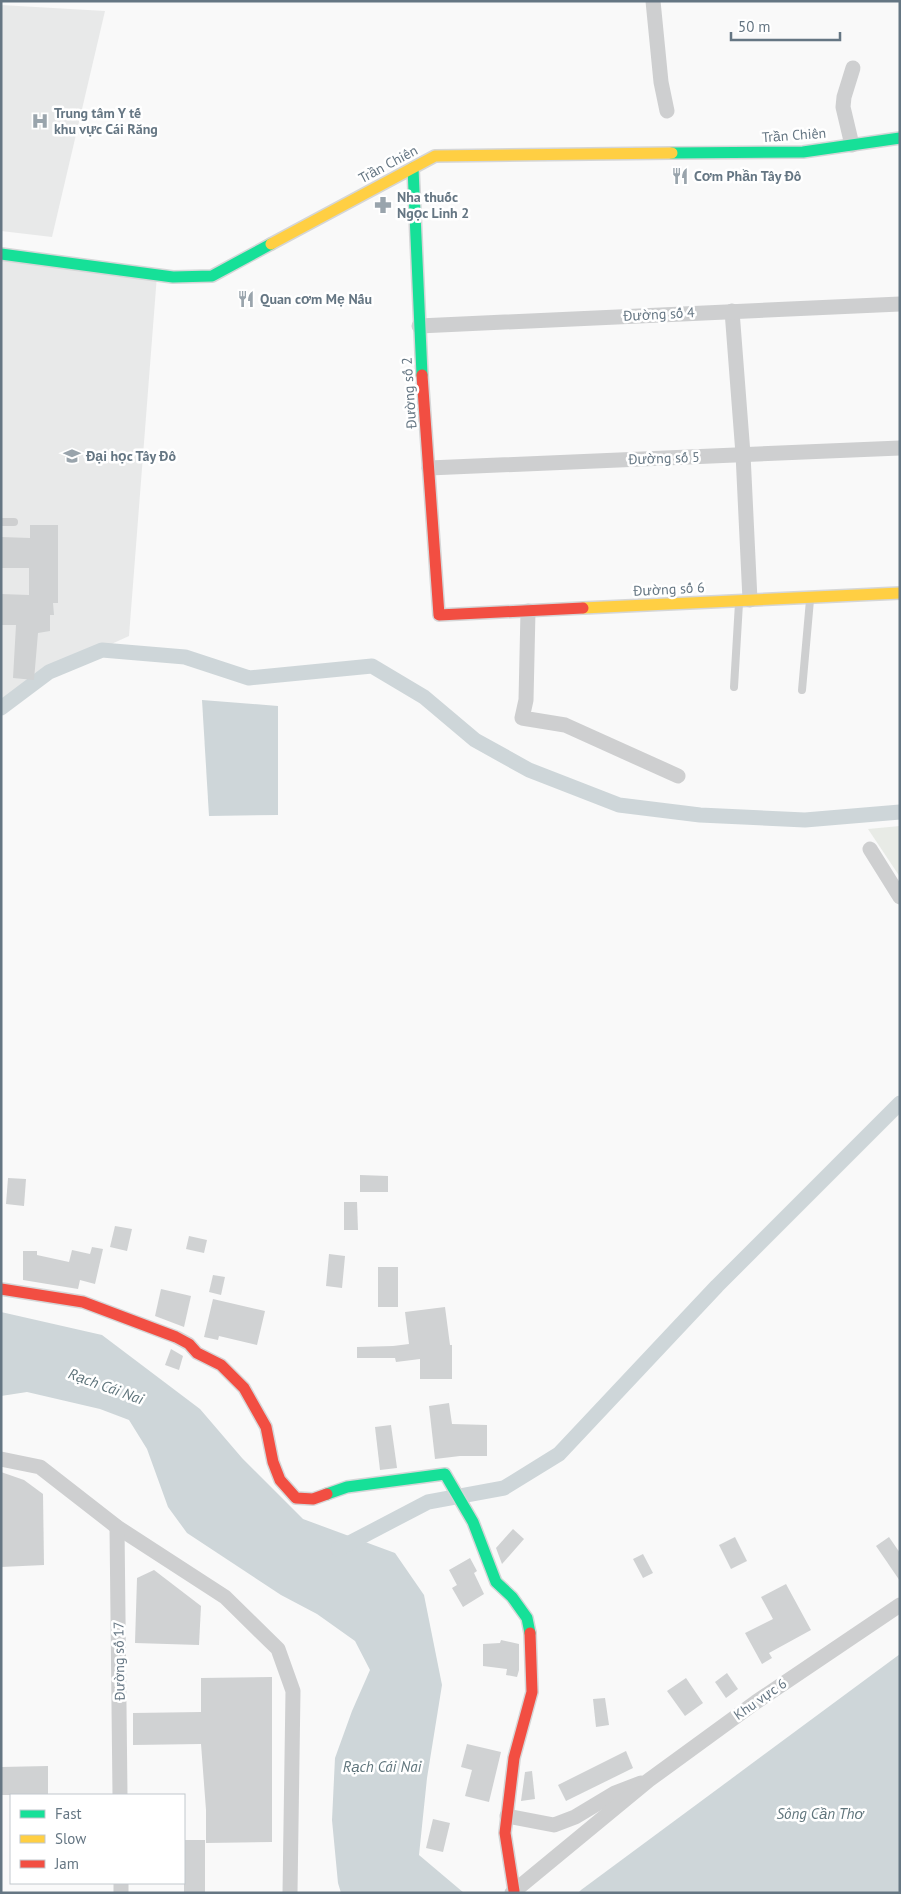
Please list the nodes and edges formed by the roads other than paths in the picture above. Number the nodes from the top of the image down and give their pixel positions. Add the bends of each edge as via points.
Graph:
1 (653, 1) edge
2 (853, 68) dead end
3 (667, 111) dead end
4 (900, 138) edge
5 (852, 145) junction
6 (412, 168) junction
7 (1, 254) edge
8 (900, 304) edge
9 (732, 311) junction
10 (419, 326) junction
11 (900, 448) edge
12 (743, 454) junction
13 (429, 468) junction
14 (1, 522) edge
15 (14, 522) dead end
16 (900, 593) edge
17 (810, 598) junction
18 (745, 601) junction
19 (528, 611) junction
20 (439, 615) joint
21 (734, 687) dead end
22 (802, 690) dead end
23 (678, 776) dead end
24 (870, 849) dead end
25 (900, 897) edge
26 (1, 1289) edge
27 (1, 1459) edge
28 (117, 1527) junction
29 (900, 1604) edge
30 (649, 1780) junction
31 (120, 1794) edge
32 (507, 1816) junction
33 (513, 1892) edge
34 (290, 1893) edge

1 - 3 street
2 - 5 street via 843,107
4 - 5 street, Trần Chiên
5 - 6 street, Trần Chiên via 803,152 435,156
6 - 7 street, Trần Chiên via 212,276 172,277
6 - 10 street, Đường số 2
8 - 9 street, Đường số 4
9 - 10 street, Đường số 4
9 - 12 street
10 - 13 street, Đường số 2
11 - 12 street, Đường số 5
12 - 13 street, Đường số 5
12 - 18 street
13 - 20 street, Đường số 2
14 - 15 lane
16 - 17 street, Đường số 6
17 - 18 street, Đường số 6
17 - 22 lane
18 - 19 street, Đường số 6
18 - 21 lane
19 - 20 street, Đường số 6
19 - 23 street via 526,700 522,718 564,725
24 - 25 street
26 - 32 street via 83,1302 176,1337 221,1365 244,1388 266,1427 280,1480 296,1498 312,1499 347,1487 445,1474 473,1522 496,1582 527,1618 531,1640 532,1692 514,1758
27 - 28 street via 40,1468
28 - 31 street, Đường số 17
28 - 34 street via 225,1597 278,1648 293,1691
29 - 30 street, Khu vực 6
30 - 32 street via 615,1793 575,1817 558,1823 550,1825
30 - 33 street, Khu vực 6
32 - 33 street via 505,1832

